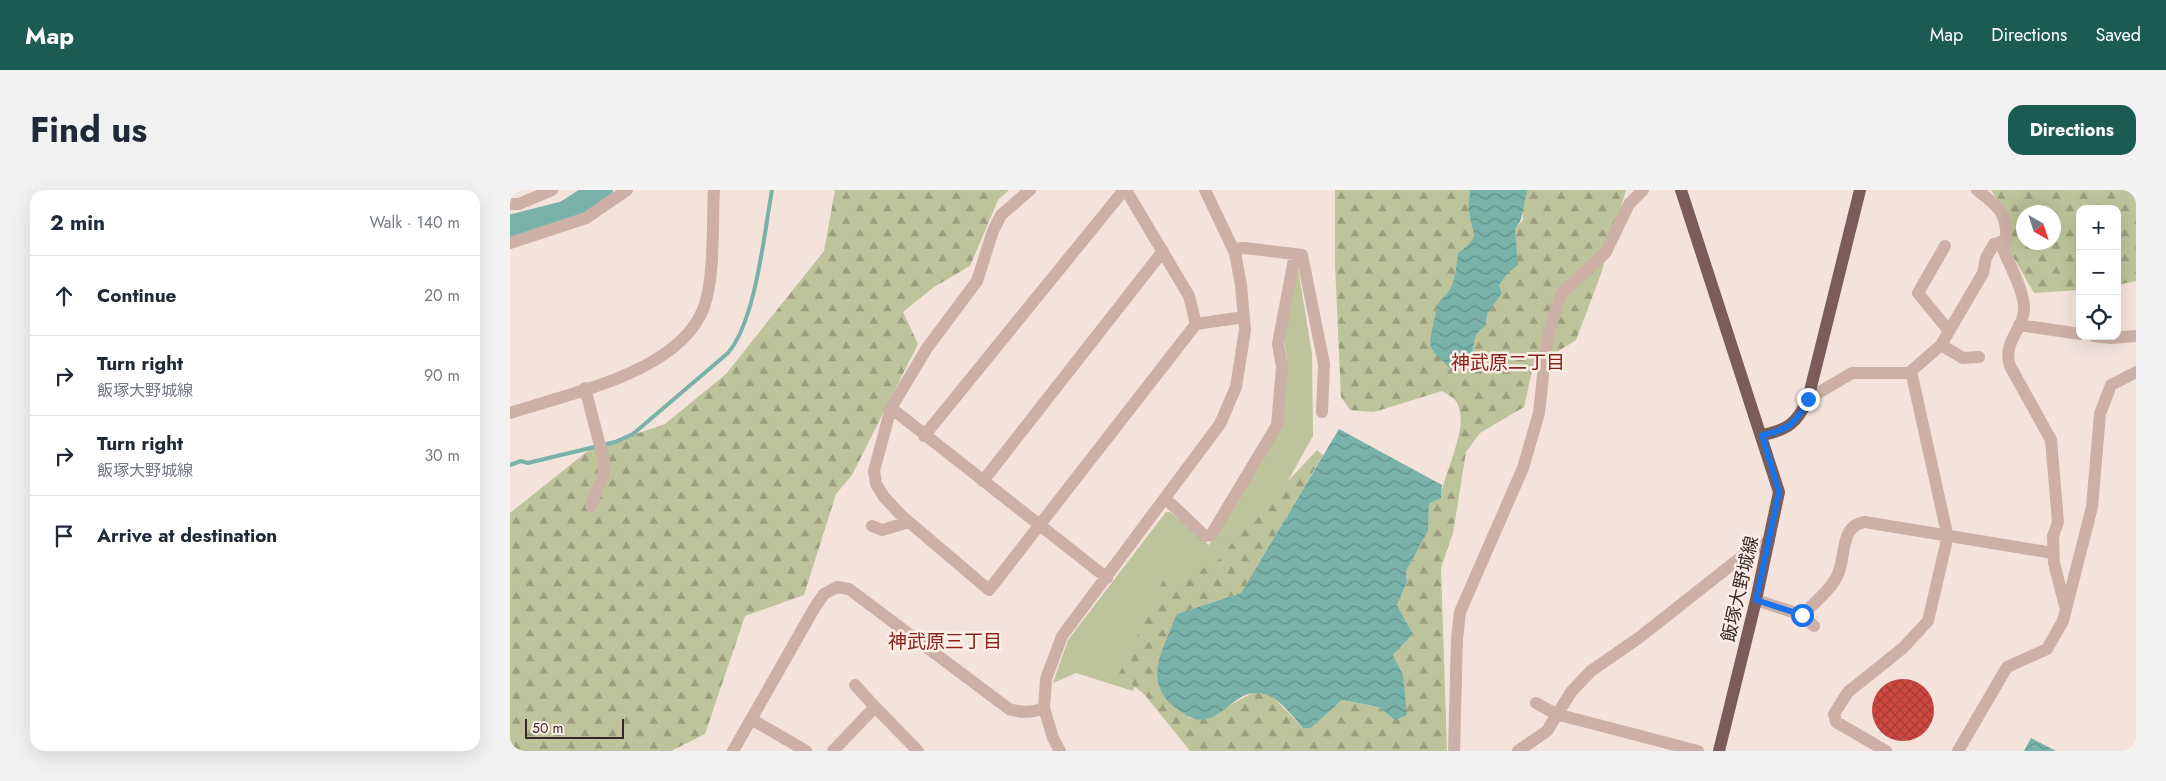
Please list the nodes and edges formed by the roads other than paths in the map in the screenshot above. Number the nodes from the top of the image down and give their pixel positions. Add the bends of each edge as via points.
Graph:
1 (552, 190) edge
2 (627, 190) edge
3 (714, 190) edge
4 (1030, 190) edge
5 (1125, 190) edge
6 (1205, 190) edge
7 (1643, 190) edge
8 (1681, 190) edge
9 (1860, 190) edge
10 (1976, 190) edge
11 (510, 204) edge
12 (2000, 242) junction
13 (510, 243) edge
14 (1945, 246) dead end
15 (1233, 249) junction
16 (1163, 251) junction
17 (1295, 254) junction
18 (1244, 317) junction
19 (1196, 324) junction
20 (2019, 325) junction
21 (1949, 331) junction
22 (2076, 333) edge
23 (2136, 336) edge
24 (2121, 337) edge
25 (1941, 345) junction
26 (1979, 357) dead end
27 (1911, 371) junction
28 (2136, 372) edge
29 (585, 388) junction
30 (1808, 399) junction
31 (891, 408) junction
32 (1322, 412) dead end
33 (510, 413) edge
34 (1762, 435) junction
35 (924, 436) junction
36 (983, 480) junction
37 (1166, 499) junction
38 (591, 506) dead end
39 (909, 522) junction
40 (1041, 524) junction
41 (872, 526) dead end
42 (1946, 536) junction
43 (1769, 541) junction
44 (2054, 554) junction
45 (1107, 578) junction
46 (1756, 600) junction
47 (2067, 612) junction
48 (1802, 615) junction
49 (1814, 626) dead end
50 (855, 685) dead end
51 (1536, 703) dead end
52 (875, 707) junction
53 (1044, 708) junction
54 (1556, 714) junction
55 (751, 719) junction
56 (733, 751) edge
57 (806, 751) edge
58 (834, 751) edge
59 (918, 751) edge
60 (1060, 751) edge
61 (1454, 751) edge
62 (1518, 751) edge
63 (1698, 751) edge
64 (1719, 751) edge
65 (1886, 751) edge
66 (1958, 751) edge

1 - 11 street via 519,204
2 - 13 street via 586,218
3 - 29 street via 709,286 704,308 691,332 667,352 624,376
4 - 31 street via 1001,215 978,281 927,348
5 - 16 street
5 - 35 street
6 - 15 street
7 - 61 street via 1629,204 1606,252 1561,294 1547,338 1540,413 1523,468 1460,612
8 - 34 main road, 飯塚大野城線
9 - 30 main road
10 - 12 street via 2003,215 2007,226 2006,242
12 - 20 street via 2022,296 2024,308
12 - 21 street via 1994,244 1986,258 1983,273
14 - 21 street via 1918,293
15 - 17 street
15 - 18 street
16 - 19 street via 1189,296
16 - 36 street
17 - 32 street via 1302,255 1324,364
17 - 37 street via 1278,344 1282,367 1277,424 1211,535 1205,536
18 - 19 street
18 - 37 street via 1236,387 1224,416
19 - 40 street
20 - 22 street
20 - 44 street via 2008,346 2007,357 2050,440 2058,522 2053,536
21 - 25 street
23 - 24 street
25 - 26 street via 1963,358
25 - 27 street
27 - 30 street via 1852,373
27 - 42 street
28 - 47 street via 2111,385 2100,414 2092,507
29 - 33 street
29 - 38 street via 604,461 603,475
30 - 34 main road via 1799,417 1781,431
31 - 35 street
31 - 39 street via 874,471 876,484
34 - 43 main road, 飯塚大野城線 via 1779,492
35 - 36 street
36 - 40 street
37 - 45 street
39 - 40 street via 986,595
39 - 41 street via 882,530
40 - 45 street
42 - 44 street
42 - 48 street via 1858,523 1848,533 1837,578
42 - 65 street via 1928,621 1903,648 1848,692 1834,714 1836,722
43 - 46 main road, 飯塚大野城線
43 - 54 street via 1745,554 1640,637 1591,671
44 - 47 street
45 - 53 street via 1062,636 1046,679
46 - 48 street
46 - 64 main road, 飯塚大野城線
47 - 66 street via 2047,649 2007,667
48 - 49 street
50 - 52 street
51 - 54 street
52 - 58 street
52 - 59 street
53 - 55 street via 1020,712 1008,709 849,589 837,587 824,594 815,607
53 - 60 street
54 - 62 street via 1547,731
54 - 63 street
55 - 56 street
55 - 57 street

